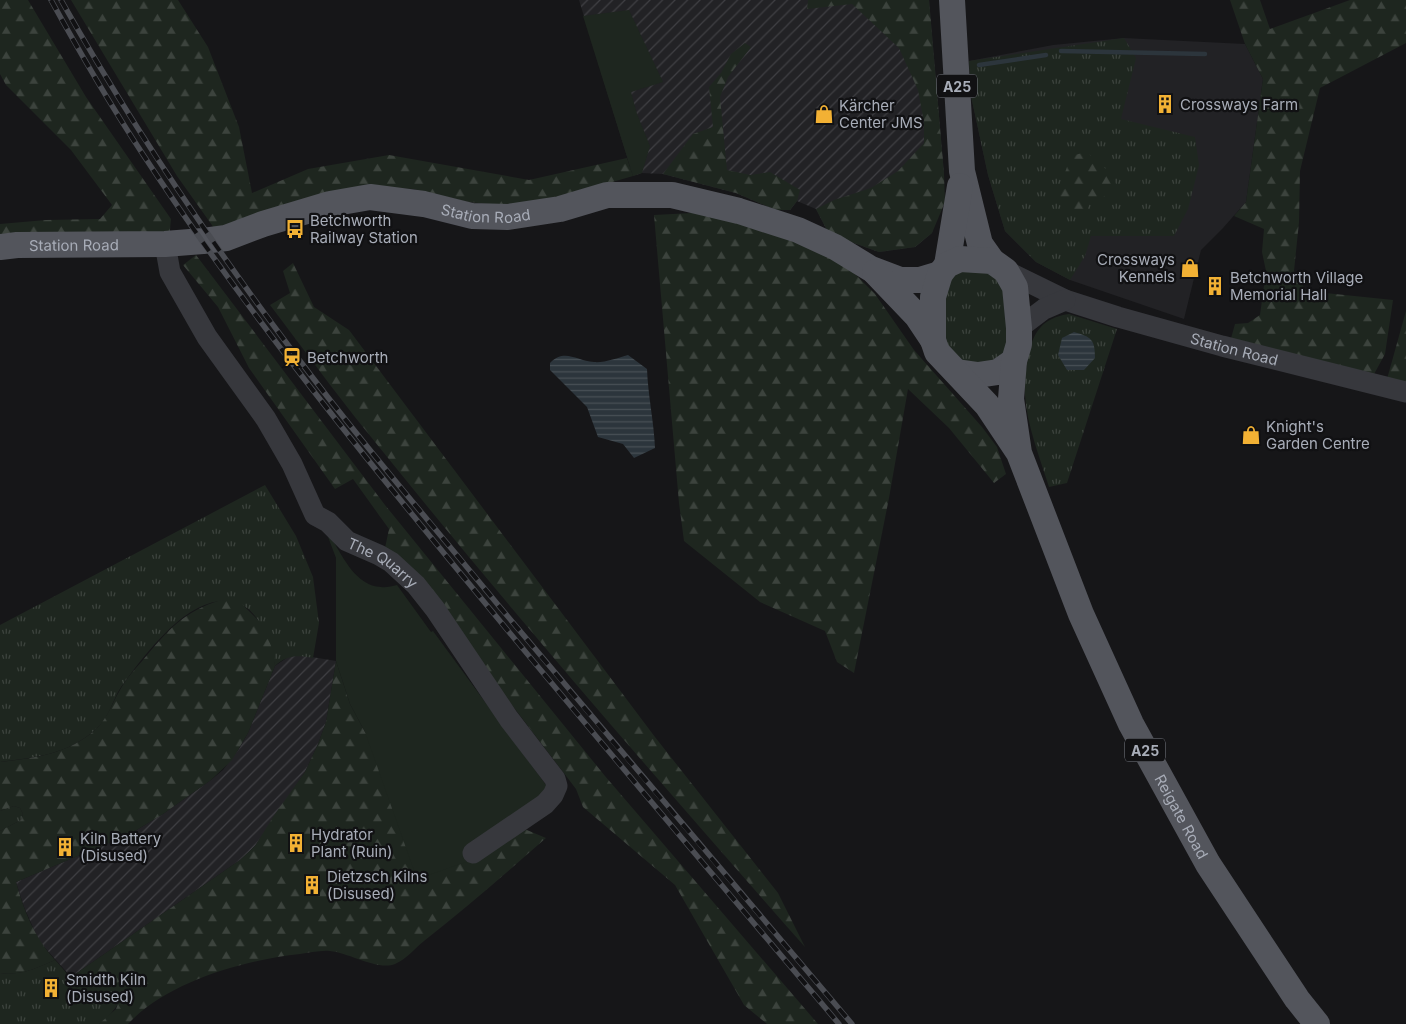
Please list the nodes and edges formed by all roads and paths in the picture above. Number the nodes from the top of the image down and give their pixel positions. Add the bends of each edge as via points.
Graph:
1 (952, 0) edge
2 (962, 171) junction
3 (165, 244) junction
4 (0, 246) edge
5 (999, 266) junction
6 (871, 269) junction
7 (944, 269) junction
8 (1065, 300) junction
9 (1020, 328) junction
10 (933, 340) junction
11 (1014, 361) junction
12 (956, 372) junction
13 (1406, 392) edge
14 (1019, 453) junction
15 (473, 853) dead end
16 (1317, 1024) edge

1 - 2 main road, A25
2 - 5 main road, A25 via 980,244
2 - 7 main road, A25
3 - 4 main road, Station Road
3 - 6 main road, Station Road via 226,238 330,204 370,197 424,204 472,216 508,216 560,209 608,194 672,195 739,211 798,230
3 - 15 street, The Quarry via 170,272 207,337 242,383 288,456 315,515 328,522 347,541 391,562 416,585 555,779 557,786 545,804
5 - 7 main road via 960,259
5 - 8 street, Station Road
5 - 9 main road via 1015,287
6 - 7 main road, Station Road via 900,280 920,280
6 - 10 main road, Station Road via 917,316
7 - 10 main road via 933,297
8 - 9 street via 1044,309
8 - 13 street, Station Road via 1222,346
9 - 11 main road
10 - 12 main road via 937,352
11 - 12 main road via 998,372 978,375
11 - 14 main road, Reigate Road / A25 via 1011,399
12 - 14 main road, Reigate Road / A25 via 987,405
14 - 16 main road, Reigate Road / A25 via 1081,614 1130,724 1208,864

